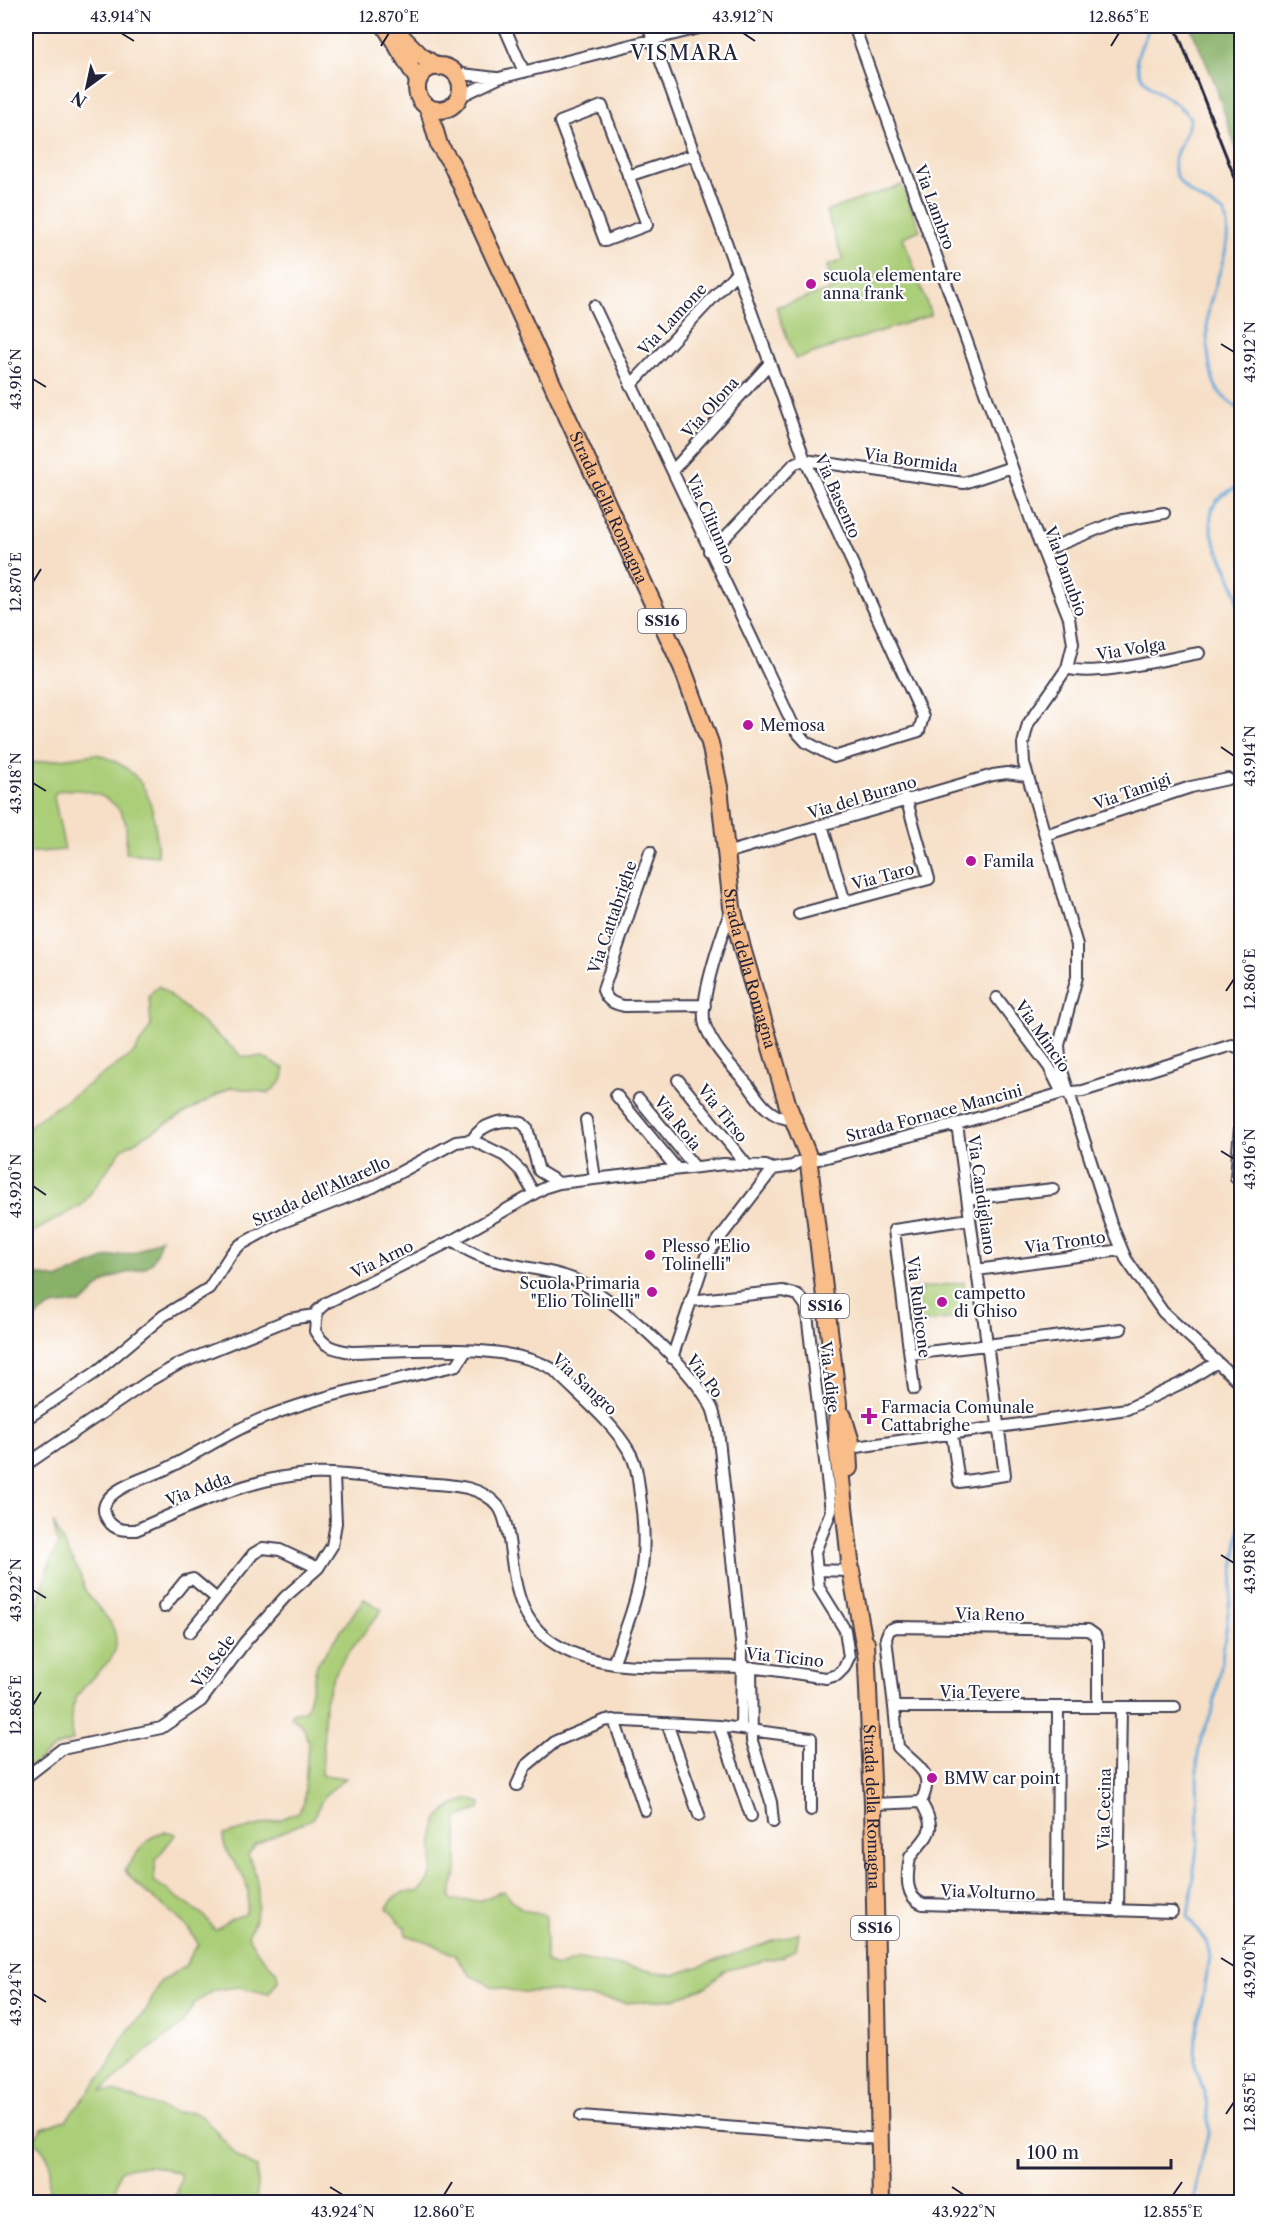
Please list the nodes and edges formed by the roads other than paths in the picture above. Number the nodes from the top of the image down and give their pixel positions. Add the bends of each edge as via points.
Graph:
1 (385, 26) edge
2 (393, 26) edge
3 (504, 26) edge
4 (648, 26) edge
5 (707, 26) edge
6 (854, 26) edge
7 (653, 38) junction
8 (438, 66) junction
9 (524, 72) junction
10 (454, 73) junction
11 (499, 78) junction
12 (418, 80) junction
13 (459, 97) junction
14 (428, 107) junction
15 (445, 109) junction
16 (695, 154) junction
17 (451, 163) junction
18 (628, 176) junction
19 (736, 273) junction
20 (594, 306) dead end
21 (770, 363) junction
22 (630, 386) junction
23 (805, 460) junction
24 (1012, 467) junction
25 (673, 471) junction
26 (1164, 513) dead end
27 (709, 551) junction
28 (1043, 551) junction
29 (1199, 653) dead end
30 (1067, 668) junction
31 (806, 742) joint
32 (1024, 763) junction
33 (1007, 773) junction
34 (1027, 776) junction
35 (1228, 779) dead end
36 (906, 798) junction
37 (822, 825) junction
38 (1045, 835) junction
39 (650, 852) dead end
40 (726, 853) junction
41 (845, 902) junction
42 (732, 907) junction
43 (799, 914) dead end
44 (997, 998) dead end
45 (705, 1005) junction
46 (1242, 1049) edge
47 (678, 1080) dead end
48 (1066, 1093) junction
49 (616, 1095) dead end
50 (639, 1099) dead end
51 (1242, 1103) edge
52 (788, 1113) junction
53 (586, 1120) dead end
54 (957, 1124) junction
55 (472, 1140) junction
56 (802, 1158) junction
57 (746, 1164) junction
58 (694, 1166) junction
59 (677, 1169) junction
60 (776, 1169) junction
61 (594, 1178) junction
62 (1236, 1178) dead end
63 (560, 1183) junction
64 (1053, 1188) dead end
65 (533, 1192) junction
66 (968, 1199) junction
67 (970, 1219) junction
68 (453, 1240) junction
69 (1121, 1250) junction
70 (977, 1270) junction
71 (690, 1301) junction
72 (315, 1316) junction
73 (1121, 1329) dead end
74 (987, 1346) junction
75 (466, 1351) junction
76 (910, 1354) junction
77 (672, 1358) junction
78 (1217, 1362) junction
79 (1242, 1384) edge
80 (914, 1389) dead end
81 (26, 1419) edge
82 (998, 1425) junction
83 (952, 1435) junction
84 (845, 1443) junction
85 (27, 1464) dead end
86 (333, 1476) junction
87 (853, 1566) junction
88 (318, 1568) junction
89 (817, 1570) junction
90 (217, 1599) junction
91 (164, 1607) dead end
92 (190, 1632) dead end
93 (613, 1664) junction
94 (746, 1667) junction
95 (894, 1707) junction
96 (1098, 1707) junction
97 (1121, 1707) junction
98 (1175, 1707) dead end
99 (1058, 1708) junction
100 (614, 1720) junction
101 (667, 1723) junction
102 (719, 1726) junction
103 (746, 1728) junction
104 (26, 1777) edge
105 (517, 1785) dead end
106 (921, 1803) junction
107 (873, 1804) junction
108 (645, 1810) dead end
109 (811, 1810) dead end
110 (699, 1815) dead end
111 (751, 1816) dead end
112 (772, 1822) dead end
113 (1057, 1909) junction
114 (1118, 1911) junction
115 (1172, 1912) dead end
116 (580, 2116) dead end
117 (880, 2139) junction
118 (882, 2202) edge

1 - 12 main road, SS16
2 - 8 main road via 421,56
3 - 9 street
4 - 7 street, Via Basento
5 - 7 street
6 - 24 street, Via Lambro
7 - 9 street
7 - 16 street, Via Basento
8 - 10 main road
8 - 12 main road via 426,70
9 - 11 street
10 - 11 street
10 - 13 main road via 460,84
11 - 13 street
12 - 14 main road, SS16 via 419,98
13 - 15 main road
14 - 15 main road
14 - 17 main road, Strada della Romagna / SS16 via 439,145
15 - 17 main road, Strada della Romagna / SS16 via 444,132
16 - 18 street
16 - 19 street, Via Basento
17 - 40 main road, Strada della Romagna / SS16 via 690,687 710,743
18 - 18 street via 647,225 604,240 560,122 602,106
19 - 21 street, Via Basento
19 - 22 street, Via Lamone
20 - 22 street, Via Clitunno
21 - 23 street, Via Basento
21 - 25 street, Via Olona
22 - 25 street, Via Clitunno
23 - 24 street, Via Bormida via 964,483
23 - 27 street via 795,463
23 - 31 street, Via Basento via 923,720 916,732 842,756 825,754
24 - 28 street, Via Danubio
25 - 27 street, Via Clitunno
26 - 28 street via 1118,521
27 - 31 street, Via Clitunno via 796,731
28 - 30 street, Via Danubio via 1069,618 1072,644
29 - 30 street, Via Volga via 1102,669
30 - 32 street, Via Danubio via 1028,724
32 - 33 street
32 - 34 street, Via Danubio
33 - 34 street
33 - 36 street, Via del Burano
34 - 38 street, Via Danubio
35 - 38 street, Via Tamigi via 1191,787
36 - 37 street, Via del Burano
36 - 41 street, Via Taro via 929,879
37 - 40 street, Via del Burano
37 - 41 street
38 - 48 street, Via Danubio via 1079,961 1059,1045
39 - 45 street, Via Cattabrighe via 603,990 605,998 624,1006
40 - 42 main road, Strada della Romagna / SS16
41 - 43 street, Via Taro
42 - 45 street
42 - 52 main road, Strada della Romagna / SS16
44 - 48 street, Via Mincio
45 - 52 street via 705,1024 711,1039 768,1111
46 - 48 street, Strada Fornace Mancini via 1233,1045
47 - 57 street, Via Tirso
48 - 54 street, Strada Fornace Mancini
48 - 69 street
49 - 59 street
50 - 58 street, Via Roia
51 - 62 street
52 - 56 main road, Strada della Romagna / SS16
53 - 61 street
54 - 56 street, Strada Fornace Mancini via 819,1159
54 - 66 street, Via Candigliano
55 - 63 street, Strada dell'Altarello via 482,1128 499,1122 522,1123 527,1128 539,1171
55 - 65 street via 505,1156
55 - 81 street, Strada dell'Altarello via 448,1145 373,1187 278,1224 240,1245 209,1288 163,1316 95,1373
56 - 60 street
56 - 84 main road, Strada della Romagna / SS16 via 813,1208
57 - 58 street, Via Arno
57 - 60 street, Via Arno
58 - 59 street, Via Arno
59 - 61 street, Via Arno
60 - 71 street via 706,1256
61 - 63 street, Via Arno
63 - 65 street, Via Arno
64 - 66 street
65 - 68 street, Via Arno
66 - 67 street, Via Candigliano
67 - 70 street, Via Candigliano
67 - 76 street, Via Rubicone via 894,1230
68 - 72 street, Via Arno via 326,1303
68 - 77 street, Via Po via 476,1256 573,1279 614,1303
69 - 70 street, Via Tronto
69 - 78 street via 1163,1312
70 - 74 street, Via Candigliano
71 - 77 street
71 - 89 street, Via Adige via 783,1291 798,1295 806,1306 831,1511 815,1552
72 - 75 street, Via Sangro via 315,1331 326,1346 335,1349
72 - 85 street via 290,1319 179,1364
73 - 74 street
74 - 76 street
74 - 82 street, Via Candigliano
75 - 86 street, Via Adda via 457,1365 298,1406 243,1426 164,1470 116,1490 106,1500 105,1512 111,1524 122,1530 136,1530 221,1495 273,1480 311,1474
75 - 93 street, Via Sangro via 542,1362 617,1434 633,1459 645,1522 644,1560 639,1596
76 - 80 street, Via Rubicone
77 - 94 street, Via Po via 712,1408 718,1430
78 - 79 street
78 - 82 street via 1137,1407
82 - 83 street
82 - 83 street, Via Candigliano via 1005,1476 959,1482
83 - 84 street via 876,1445
84 - 87 main road, Strada della Romagna / SS16
86 - 88 street, Via Sele via 336,1523 332,1546
86 - 93 street, Via Adda via 458,1486 482,1493 498,1506 506,1524 518,1598 526,1617 561,1648
87 - 89 street
87 - 107 main road, Strada della Romagna / SS16 via 866,1654
88 - 90 street via 280,1550 263,1548 253,1554
88 - 104 street, Via Sele via 244,1642 201,1701 161,1728 62,1749
89 - 94 street, Via Ticino via 819,1588 845,1630 849,1657 844,1668 826,1678
90 - 91 street via 193,1579 185,1581
90 - 92 street
93 - 94 street, Via Ticino
94 - 103 street, Via Po
95 - 96 street, Via Reno via 886,1638 889,1630 896,1627 1088,1630 1098,1642
95 - 99 street, Via Tevere
95 - 106 street via 898,1747 924,1772 927,1782
96 - 97 street, Via Tevere
96 - 99 street, Via Tevere
97 - 98 street, Via Tevere
97 - 114 street, Via Cecina
99 - 113 street
100 - 101 street
100 - 105 street via 556,1741 525,1766
100 - 108 street
101 - 102 street
101 - 110 street
102 - 103 street
102 - 111 street
103 - 109 street via 811,1737
103 - 112 street, Via Po via 771,1802
106 - 107 street
106 - 113 street, Via Volturno via 932,1828 927,1840 910,1857 909,1894 914,1901
107 - 117 main road, Strada della Romagna / SS16
113 - 114 street, Via Volturno
114 - 115 street, Via Volturno
116 - 117 street
117 - 118 main road, Strada della Romagna / SS16

